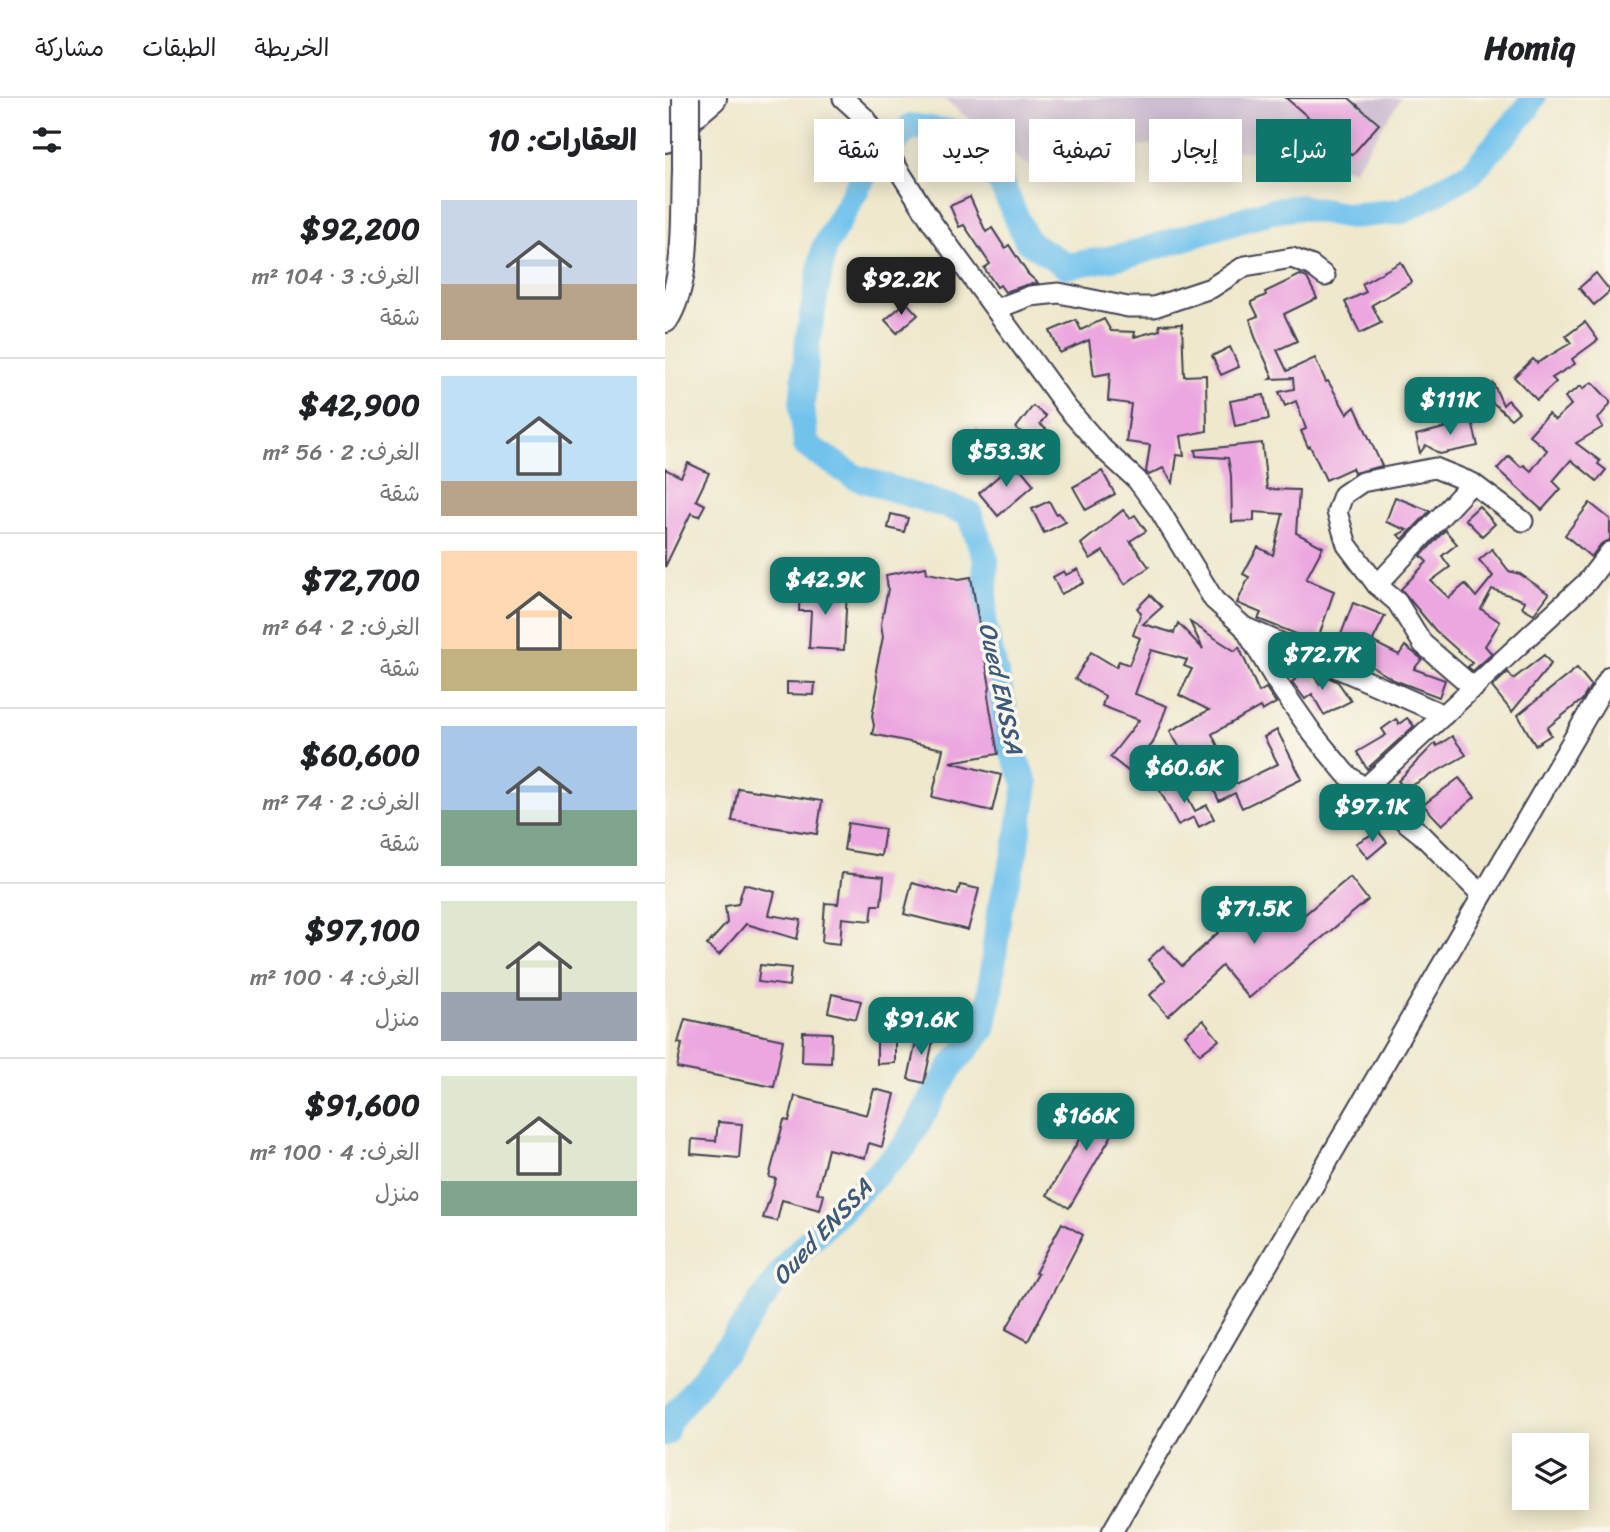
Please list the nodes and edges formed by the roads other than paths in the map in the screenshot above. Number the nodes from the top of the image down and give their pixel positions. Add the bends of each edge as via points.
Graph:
1 (680, 98) edge
2 (686, 98) edge
3 (713, 98) edge
4 (843, 98) edge
5 (665, 111) edge
6 (665, 138) edge
7 (1325, 276) dead end
8 (996, 309) junction
9 (665, 319) edge
10 (1472, 484) junction
11 (1523, 521) dead end
12 (1610, 552) edge
13 (1377, 584) junction
14 (1244, 626) junction
15 (1610, 676) edge
16 (1474, 688) junction
17 (1444, 715) junction
18 (1364, 788) junction
19 (1482, 895) junction
20 (1112, 1532) edge

1 - 5 highway
2 - 9 highway, bridge via 681,263
3 - 6 highway
4 - 8 street via 866,120 933,224
7 - 8 street via 1292,258 1245,266 1211,288 1154,307 1128,307 1059,293 1030,296
8 - 14 street via 1067,408 1137,480 1214,600
10 - 11 street
10 - 13 street
10 - 13 street via 1435,468 1361,482 1343,495 1337,512 1347,544
12 - 16 street via 1587,582
13 - 16 street via 1397,602 1423,644
14 - 17 street
14 - 18 street via 1313,734 1345,773
15 - 19 street
16 - 17 street
17 - 18 street
18 - 19 street via 1421,834
19 - 20 street

